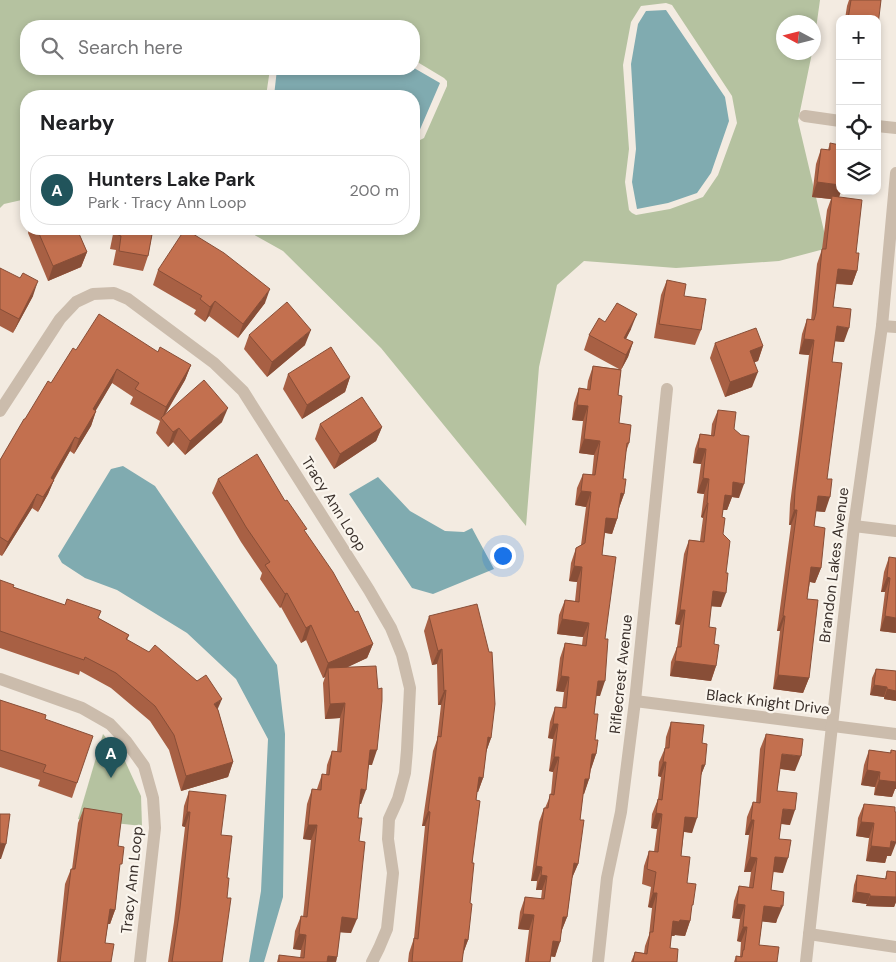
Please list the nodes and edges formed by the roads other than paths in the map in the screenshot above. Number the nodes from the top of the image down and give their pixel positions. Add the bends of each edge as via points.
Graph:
1 (805, 116) dead end
2 (836, 120) edge
3 (881, 126) edge
4 (896, 128) edge
5 (896, 173) edge
6 (882, 326) junction
7 (896, 328) edge
8 (667, 388) dead end
9 (0, 411) edge
10 (854, 526) junction
11 (896, 531) edge
12 (0, 679) edge
13 (635, 701) junction
14 (831, 726) junction
15 (896, 734) edge
16 (809, 934) junction
17 (896, 947) edge
18 (140, 962) edge
19 (372, 962) edge
20 (598, 962) edge
21 (806, 962) edge

1 - 2 street
3 - 4 street
5 - 6 street, Brandon Lakes Avenue
6 - 7 street
6 - 10 street, Brandon Lakes Avenue
8 - 13 street, Riflecrest Avenue
9 - 19 street, Tracy Ann Loop via 60,319 76,302 93,294 114,293 128,298 214,363 243,391 391,628 410,688 405,773 389,819 393,873 387,929
10 - 11 street
10 - 14 street, Brandon Lakes Avenue
12 - 18 street, Tracy Ann Loop via 82,708 110,724 144,766 153,798 154,828
13 - 14 street, Black Knight Drive
13 - 20 street, Riflecrest Avenue via 621,812 606,878
14 - 15 street, Black Knight Drive
14 - 16 street, Brandon Lakes Avenue
16 - 17 street
16 - 21 street, Brandon Lakes Avenue

